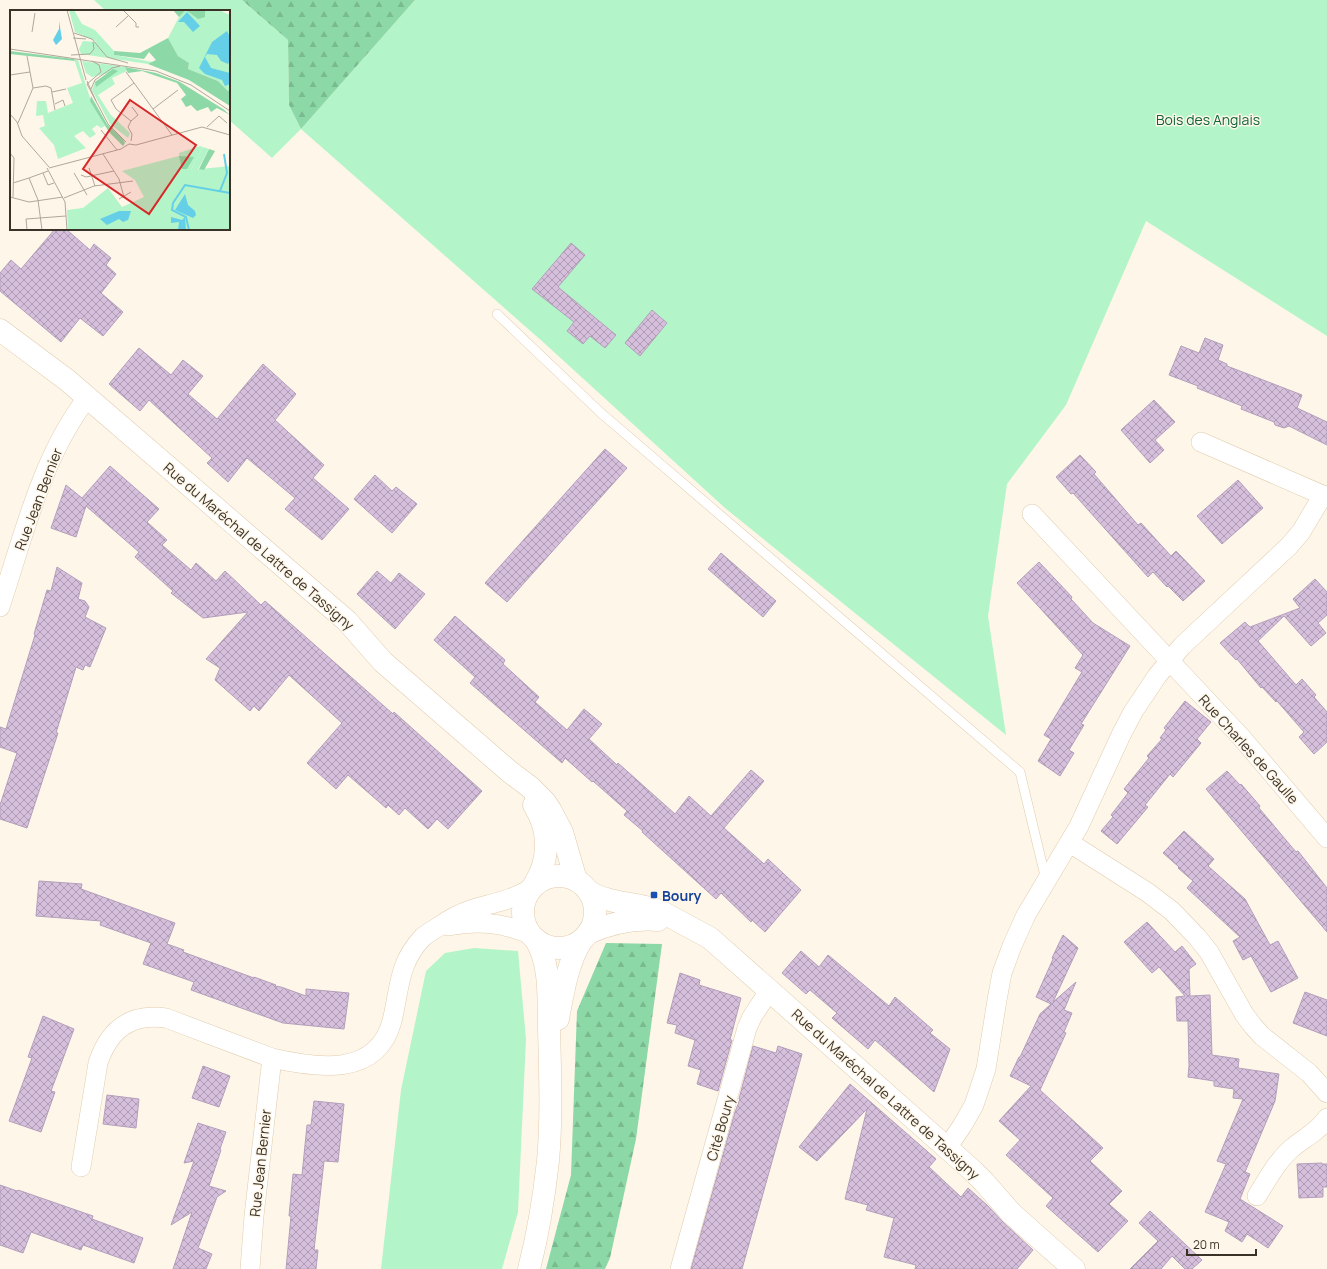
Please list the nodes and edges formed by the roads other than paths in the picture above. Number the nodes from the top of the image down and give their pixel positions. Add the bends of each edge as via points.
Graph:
1 (497, 314) dead end
2 (0, 330) edge
3 (88, 397) junction
4 (1201, 442) dead end
5 (1325, 496) edge
6 (1032, 514) dead end
7 (0, 608) edge
8 (1169, 661) junction
9 (510, 772) junction
10 (1327, 838) edge
11 (1070, 843) junction
12 (1046, 881) junction
13 (583, 886) junction
14 (532, 887) junction
15 (691, 927) junction
16 (425, 936) junction
17 (533, 937) junction
18 (584, 937) junction
19 (769, 991) junction
20 (272, 1058) junction
21 (550, 1088) junction
22 (1327, 1093) edge
23 (1327, 1118) edge
24 (947, 1148) junction
25 (81, 1168) dead end
26 (1257, 1196) dead end
27 (250, 1269) edge
28 (529, 1269) edge
29 (680, 1269) edge
30 (1074, 1269) edge

1 - 12 lane via 601,413 1020,772
2 - 3 street, Rue du Maréchal de Lattre de Tassigny via 48,364
3 - 7 street, Rue Jean Bernier via 74,416 44,475
3 - 9 street, Rue du Maréchal de Lattre de Tassigny via 347,621 383,662
4 - 5 street
5 - 8 street via 1289,546
6 - 8 street, Rue Charles de Gaulle
8 - 10 street, Rue Charles de Gaulle via 1240,737
8 - 11 street via 1133,712
9 - 13 street, Rue du Maréchal de Lattre de Tassigny via 534,791 551,811
9 - 14 street, Rue du Maréchal de Lattre de Tassigny via 539,813 546,837 546,858 542,871
11 - 12 street
11 - 22 street via 1172,911 1209,952 1253,1026 1309,1073
12 - 24 street via 1026,915 1002,973 986,1069 974,1105
13 - 14 street via 566,876 554,875 544,878
13 - 15 street, Rue du Maréchal de Lattre de Tassigny via 598,897 652,908
13 - 18 street via 594,901 595,912 593,923
14 - 16 street via 508,900 459,915
14 - 17 street via 523,904 522,914 525,925
15 - 18 street, Rue du Maréchal de Lattre de Tassigny via 666,921 635,920 617,923
15 - 19 street, Rue du Maréchal de Lattre de Tassigny via 721,947
16 - 17 street via 448,926 471,923 503,925
16 - 20 street via 403,968 390,1028 373,1052 352,1063 337,1066 310,1065
17 - 18 street via 545,946 561,948 572,946
17 - 21 street via 543,954 548,984
18 - 21 street via 571,960 563,993
19 - 24 street, Rue du Maréchal de Lattre de Tassigny
19 - 29 street, Cité Boury via 748,1028
20 - 25 street via 166,1018 144,1017 124,1025 109,1040 98,1064
20 - 27 street, Rue Jean Bernier
21 - 28 street via 548,1160 540,1218
23 - 26 street via 1313,1134 1290,1149
24 - 30 street, Rue du Maréchal de Lattre de Tassigny via 984,1182 1011,1213

